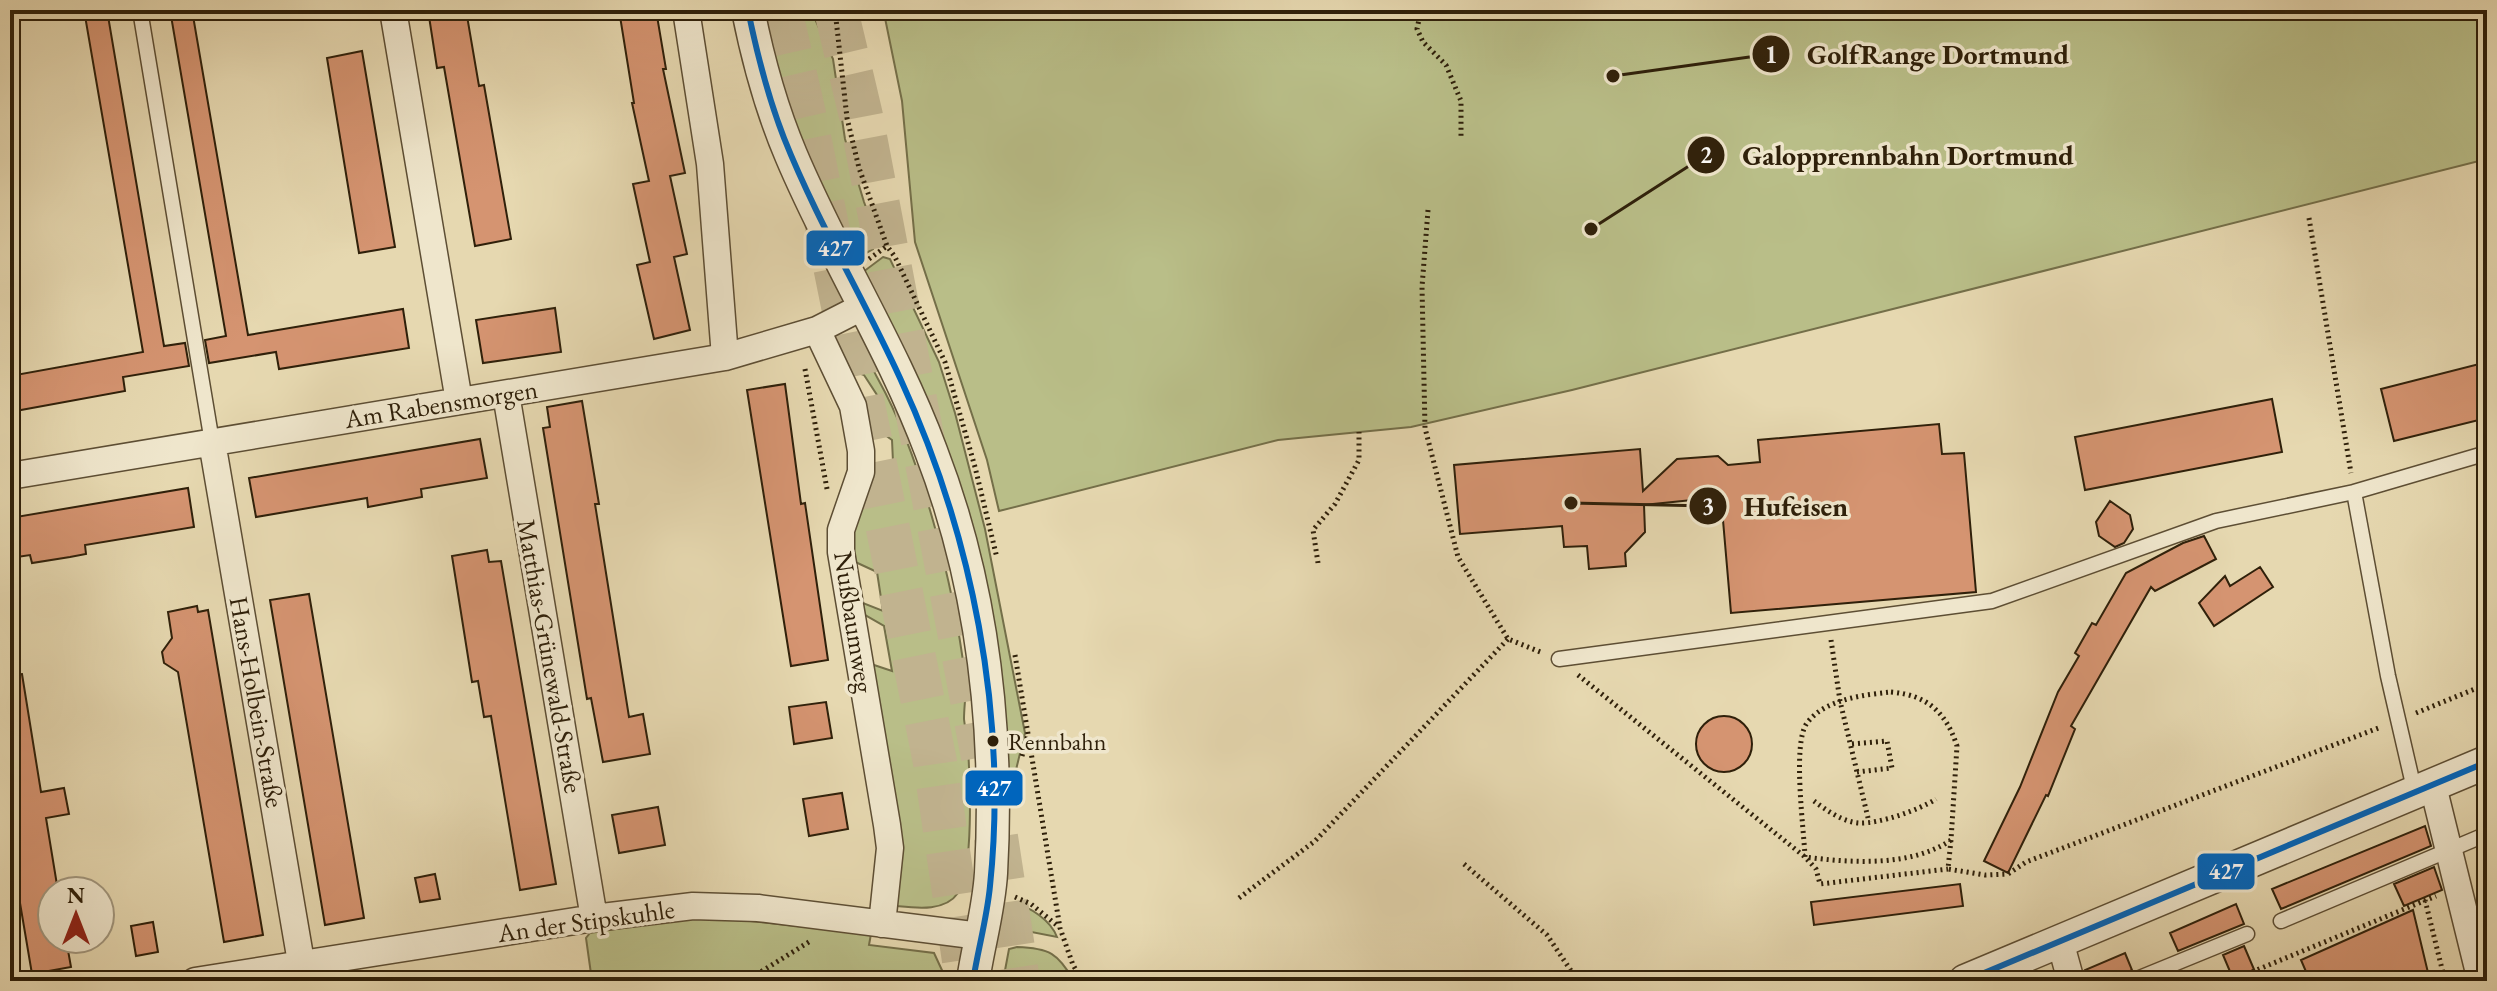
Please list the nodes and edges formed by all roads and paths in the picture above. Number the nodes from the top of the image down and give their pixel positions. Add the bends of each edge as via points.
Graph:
1 (140, 10) edge
2 (393, 10) edge
3 (686, 10) edge
4 (748, 10) edge
5 (1421, 10) edge
6 (1461, 137) dead end
7 (1428, 210) dead end
8 (2309, 218) dead end
9 (864, 306) junction
10 (807, 334) junction
11 (725, 357) junction
12 (506, 394) junction
13 (459, 401) junction
14 (1359, 432) dead end
15 (212, 442) junction
16 (2487, 453) edge
17 (10, 476) edge
18 (828, 492) dead end
19 (2354, 492) junction
20 (1318, 563) dead end
21 (1829, 623) junction
22 (1508, 639) junction
23 (1559, 659) junction
24 (2487, 684) edge
25 (1840, 701) junction
26 (2398, 721) junction
27 (1852, 744) junction
28 (2487, 762) edge
29 (1856, 772) junction
30 (2424, 789) junction
31 (1936, 799) dead end
32 (1814, 801) dead end
33 (1869, 822) junction
34 (2487, 834) edge
35 (1951, 840) junction
36 (2449, 851) junction
37 (1805, 857) junction
38 (1464, 864) dead end
39 (1948, 869) junction
40 (2458, 887) junction
41 (1011, 896) dead end
42 (1239, 898) dead end
43 (2425, 900) junction
44 (594, 918) junction
45 (843, 919) junction
46 (2281, 921) dead end
47 (882, 924) junction
48 (1060, 928) dead end
49 (2247, 934) dead end
50 (980, 936) junction
51 (2060, 941) junction
52 (301, 962) junction
53 (195, 981) edge
54 (746, 981) edge
55 (973, 981) edge
56 (1578, 981) edge
57 (1965, 981) edge
58 (2071, 981) edge
59 (2132, 981) edge
60 (2230, 981) edge
61 (2445, 981) edge
62 (2481, 981) edge

1 - 15 lane
2 - 13 street
3 - 11 street via 710,164
4 - 9 street via 767,92 791,156
5 - 6 path via 1417,29 1446,65 1461,101
7 - 22 path via 1422,287 1425,428 1458,557
8 - 19 path
9 - 10 street, Am Rabensmorgen
9 - 50 street via 931,449 979,619 989,694 992,788 991,877
10 - 11 street, Am Rabensmorgen
10 - 18 path via 810,392
10 - 47 street, Nußbaumweg via 853,406 861,451 861,472 841,530 841,552 890,848
11 - 12 street, Am Rabensmorgen
12 - 13 street, Am Rabensmorgen
12 - 44 street, Matthias-Grünewald-Straße
13 - 15 street, Am Rabensmorgen
14 - 20 path via 1359,460 1335,504 1313,530
15 - 17 street, Am Rabensmorgen
15 - 52 street, Hans-Holbein-Straße
16 - 19 lane
19 - 21 lane via 2216,521 1992,601
19 - 26 lane
21 - 23 lane
21 - 25 path
22 - 23 path
22 - 42 path via 1315,841
23 - 37 path
24 - 26 path
25 - 27 path
25 - 35 path via 1911,693 1947,722 1957,746
25 - 37 path via 1805,724 1800,738
26 - 30 lane
26 - 39 path via 2026,862 2008,874
27 - 29 path
27 - 29 path via 1887,741 1892,768
28 - 30 street
29 - 33 path
30 - 36 street
30 - 51 street
31 - 33 path
32 - 33 path via 1842,818
34 - 36 lane
35 - 37 path via 1917,857
35 - 39 path
36 - 40 street
36 - 46 lane
37 - 39 path via 1820,884
38 - 56 path via 1547,935
40 - 43 path
40 - 62 street
41 - 48 path via 1031,904
43 - 60 path
43 - 61 path
44 - 45 street, An der Stipskuhle via 693,906
44 - 52 street, An der Stipskuhle
45 - 47 street, An der Stipskuhle
45 - 54 path
47 - 50 street, An der Stipskuhle
49 - 59 lane
50 - 55 street
51 - 57 street
51 - 58 street
52 - 53 street, An der Stipskuhle

